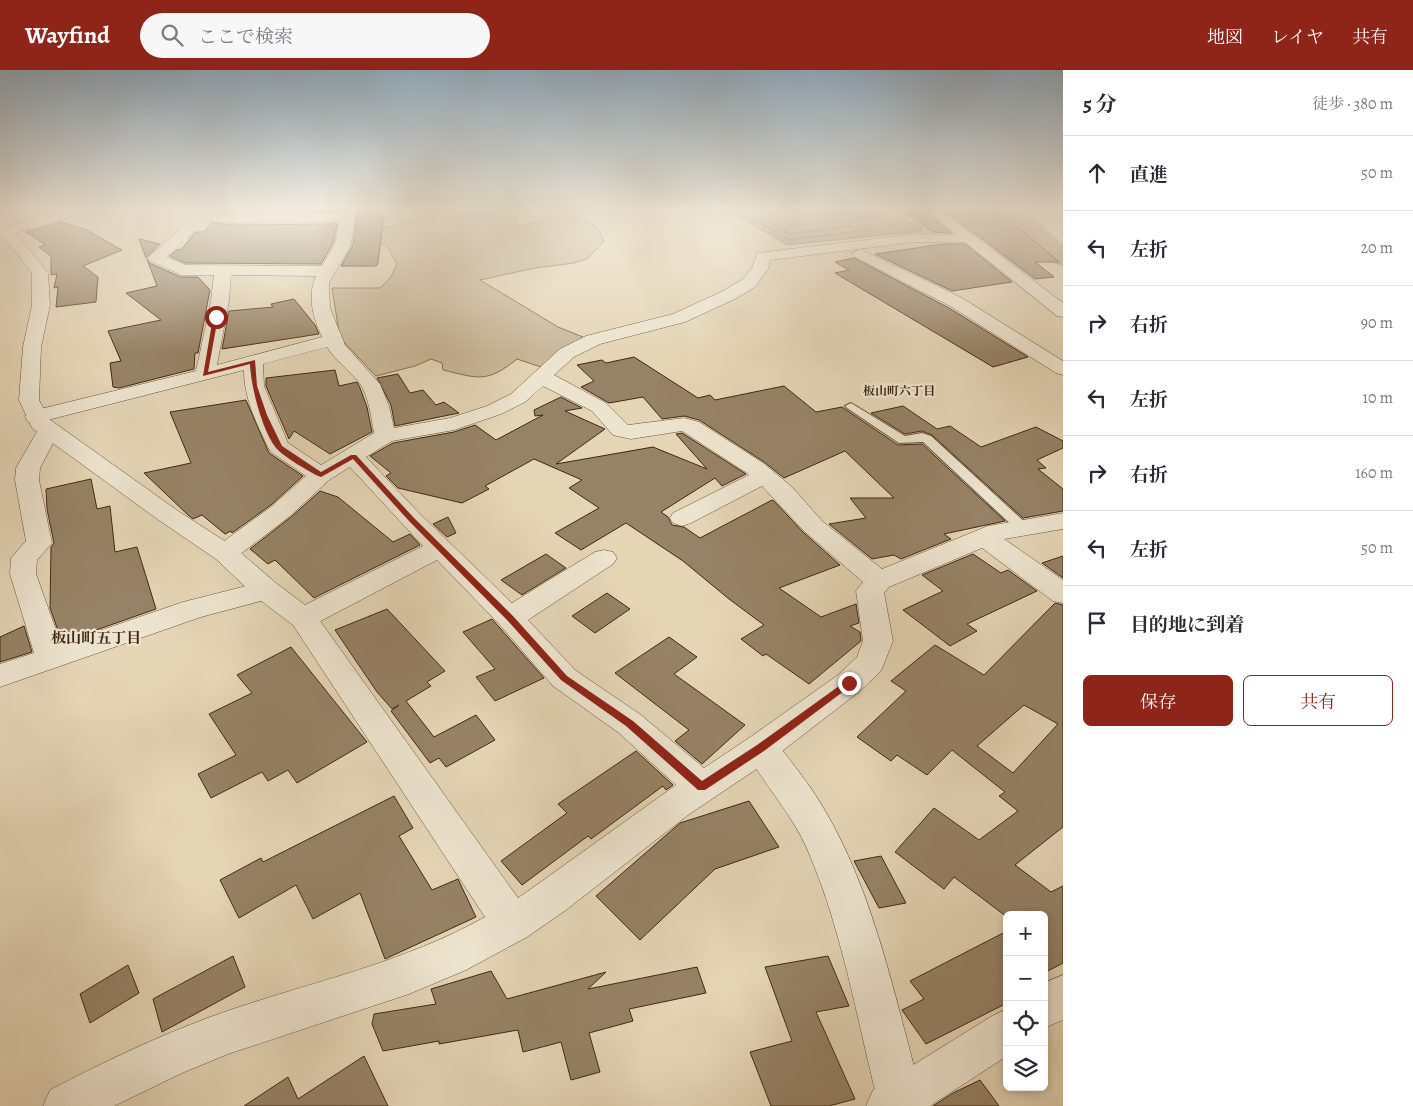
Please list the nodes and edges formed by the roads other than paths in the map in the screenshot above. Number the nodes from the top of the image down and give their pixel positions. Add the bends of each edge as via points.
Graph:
1 (27, 256) edge
2 (158, 256) edge
3 (336, 256) edge
4 (763, 256) edge
5 (865, 256) edge
6 (993, 256) edge
7 (223, 271) junction
8 (327, 271) junction
9 (1063, 312) edge
10 (331, 340) junction
11 (253, 361) junction
12 (1063, 369) edge
13 (205, 374) junction
14 (540, 376) junction
15 (851, 406) dead end
16 (42, 423) junction
17 (385, 436) junction
18 (354, 456) junction
19 (321, 475) junction
20 (764, 476) junction
21 (682, 518) dead end
22 (1063, 521) edge
23 (1023, 528) junction
24 (985, 537) junction
25 (440, 548) junction
26 (225, 553) junction
27 (604, 558) dead end
28 (879, 581) junction
29 (266, 590) junction
30 (1063, 594) edge
31 (303, 618) junction
32 (510, 618) junction
33 (51, 659) junction
34 (0, 676) edge
35 (761, 748) junction
36 (701, 786) junction
37 (514, 924) junction
38 (1063, 996) edge
39 (1048, 1005) edge
40 (1003, 1034) edge
41 (81, 1102) edge
42 (897, 1103) edge

1 - 16 street via 40,273 41,305 32,347 30,400
2 - 7 street via 182,270
3 - 8 street
4 - 14 street via 760,269 749,283 716,302 679,318 593,340 567,353
5 - 12 street via 956,302
6 - 9 street
7 - 8 street
7 - 13 street
8 - 10 street via 320,290
10 - 11 street
10 - 17 street via 345,359 367,379 381,412
11 - 13 street
11 - 19 street via 254,386 279,447
13 - 16 street
14 - 17 street via 518,398 494,410 454,424
14 - 20 street via 599,407 621,430 631,432 684,424
15 - 23 lane via 903,440 927,439
16 - 26 street
16 - 33 street via 27,480 39,543 24,558 23,574
17 - 18 street
18 - 19 street
18 - 25 street
19 - 26 street via 282,511
20 - 21 street
20 - 28 street via 813,526
22 - 23 street
23 - 24 street
24 - 28 street
24 - 30 street
25 - 31 street
25 - 32 street
26 - 29 street
27 - 32 street
28 - 35 street via 870,591 878,641 870,663 849,683
29 - 31 street
29 - 33 street via 193,609
31 - 37 street
32 - 36 street via 564,678 630,724
33 - 34 street
35 - 36 street
35 - 42 street via 809,815 830,860 856,937
36 - 37 street
37 - 41 street via 388,981 227,1033
38 - 39 street
40 - 42 street

